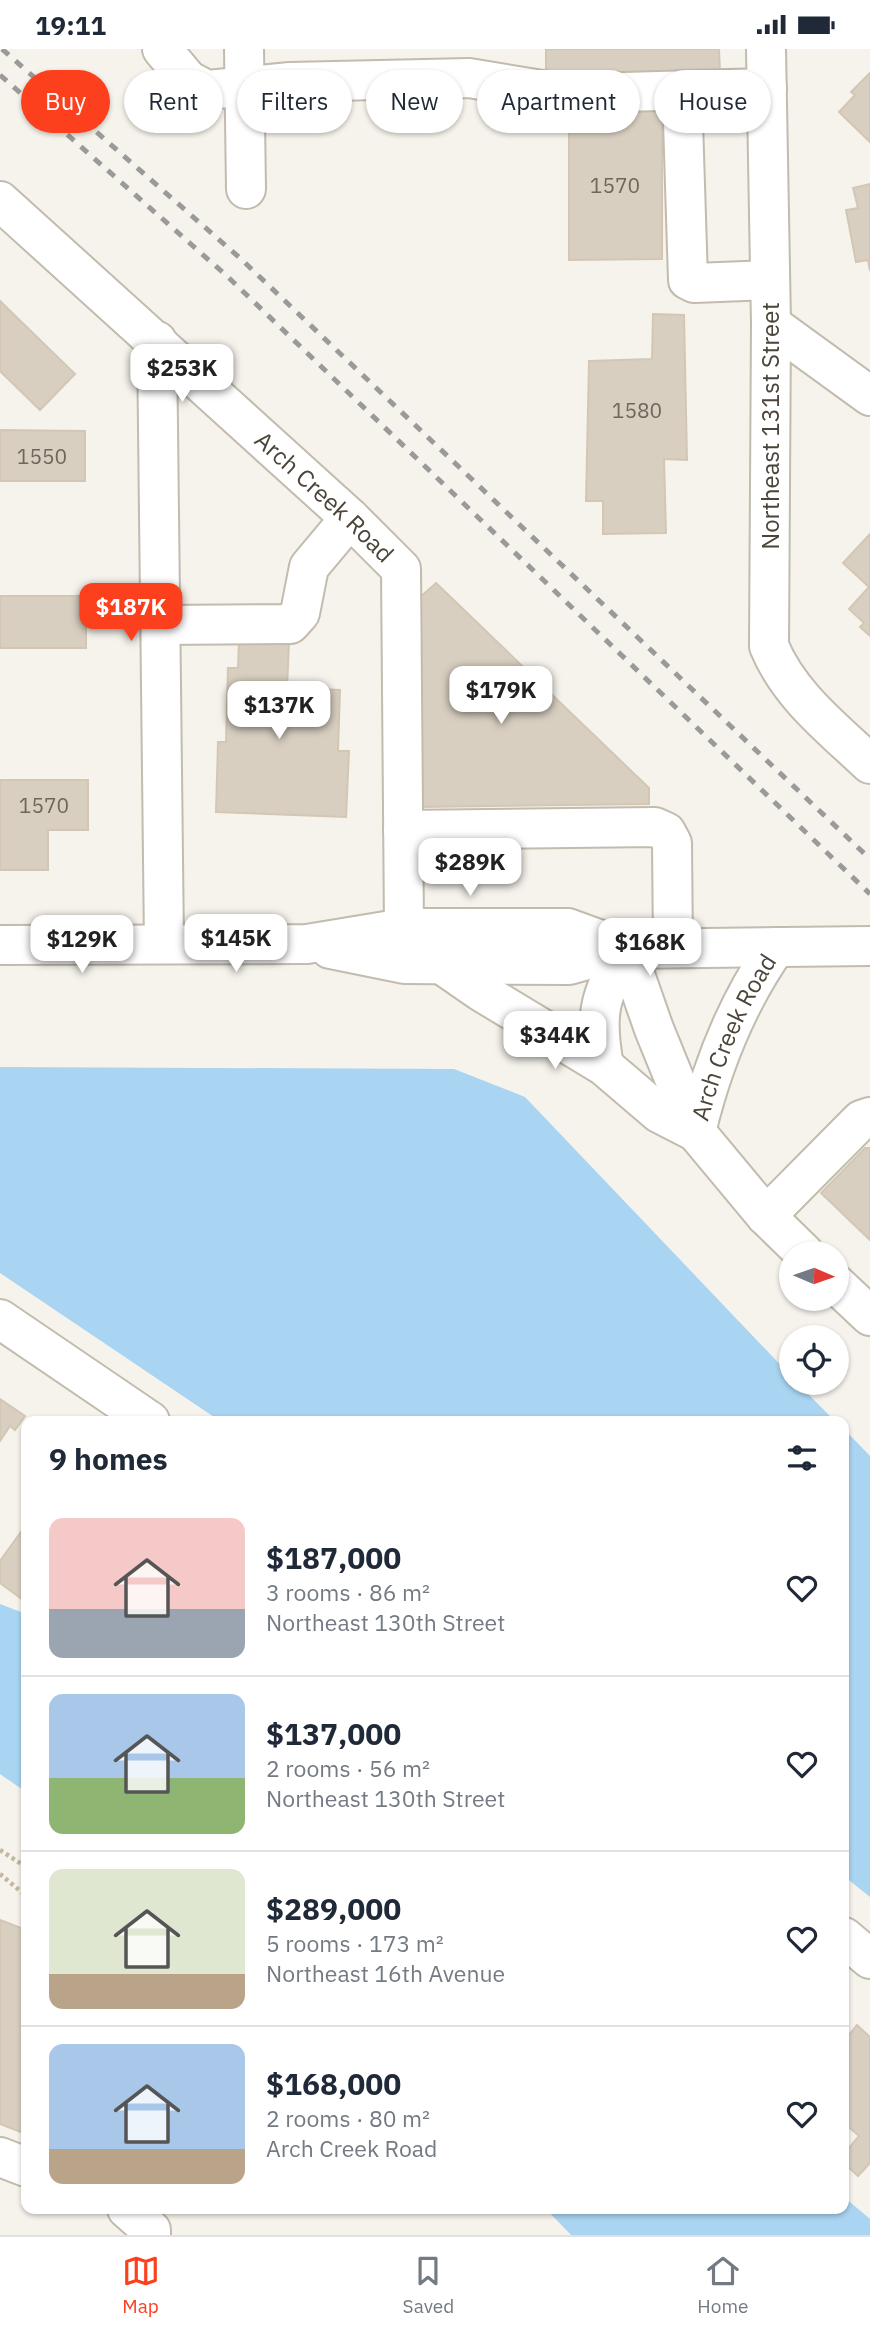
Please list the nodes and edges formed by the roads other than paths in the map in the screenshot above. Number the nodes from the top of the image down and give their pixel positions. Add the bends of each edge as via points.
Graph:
1 (162, 49) edge
2 (766, 49) edge
3 (244, 67) edge
4 (767, 70) edge
5 (654, 91) edge
6 (683, 133) edge
7 (767, 133) edge
8 (246, 189) dead end
9 (0, 201) edge
10 (769, 280) junction
11 (771, 324) junction
12 (157, 341) junction
13 (870, 396) edge
14 (350, 518) junction
15 (161, 625) junction
16 (870, 764) edge
17 (403, 830) junction
18 (404, 928) junction
19 (164, 944) junction
20 (307, 944) junction
21 (0, 946) edge
22 (870, 946) edge
23 (776, 947) junction
24 (626, 949) junction
25 (673, 949) junction
26 (441, 964) junction
27 (604, 1066) junction
28 (870, 1117) edge
29 (696, 1132) junction
30 (766, 1216) junction
31 (792, 1241) edge
32 (849, 1296) edge
33 (870, 1316) edge
34 (0, 1319) edge
35 (143, 1416) edge
36 (849, 1941) edge
37 (870, 1959) edge
38 (0, 2157) edge
39 (21, 2165) edge
40 (133, 2214) edge
41 (151, 2235) edge

1 - 3 street via 188,80 206,90
2 - 4 street, Northeast 131st Street
3 - 5 street via 468,78 548,91
3 - 8 street
6 - 10 street via 685,274 694,283
7 - 10 street, Northeast 131st Street
9 - 12 street, Arch Creek Road
10 - 11 street, Northeast 131st Street
11 - 13 street
11 - 16 street, Northeast 131st Street via 769,646 778,669 802,699
12 - 14 street, Arch Creek Road
12 - 15 street
14 - 15 street via 309,567 300,613 290,624
14 - 17 street, Arch Creek Road via 401,569
15 - 19 street
17 - 18 street
17 - 25 street via 655,827 666,832 672,843
18 - 20 street
18 - 24 street via 568,928
19 - 20 street
19 - 21 street
20 - 26 street via 404,964
22 - 23 street
23 - 25 street
23 - 29 street, Arch Creek Road via 748,987 708,1082
24 - 25 street
24 - 26 street via 569,965
24 - 27 street via 604,989 598,1014
24 - 29 street, Arch Creek Road
26 - 27 street, Arch Creek Road
27 - 29 street, Arch Creek Road via 659,1113
28 - 30 street via 861,1120
29 - 30 street, Arch Creek Road
30 - 31 street, Arch Creek Road
32 - 33 street
34 - 35 street
36 - 37 street
38 - 39 street
40 - 41 street via 151,2229

